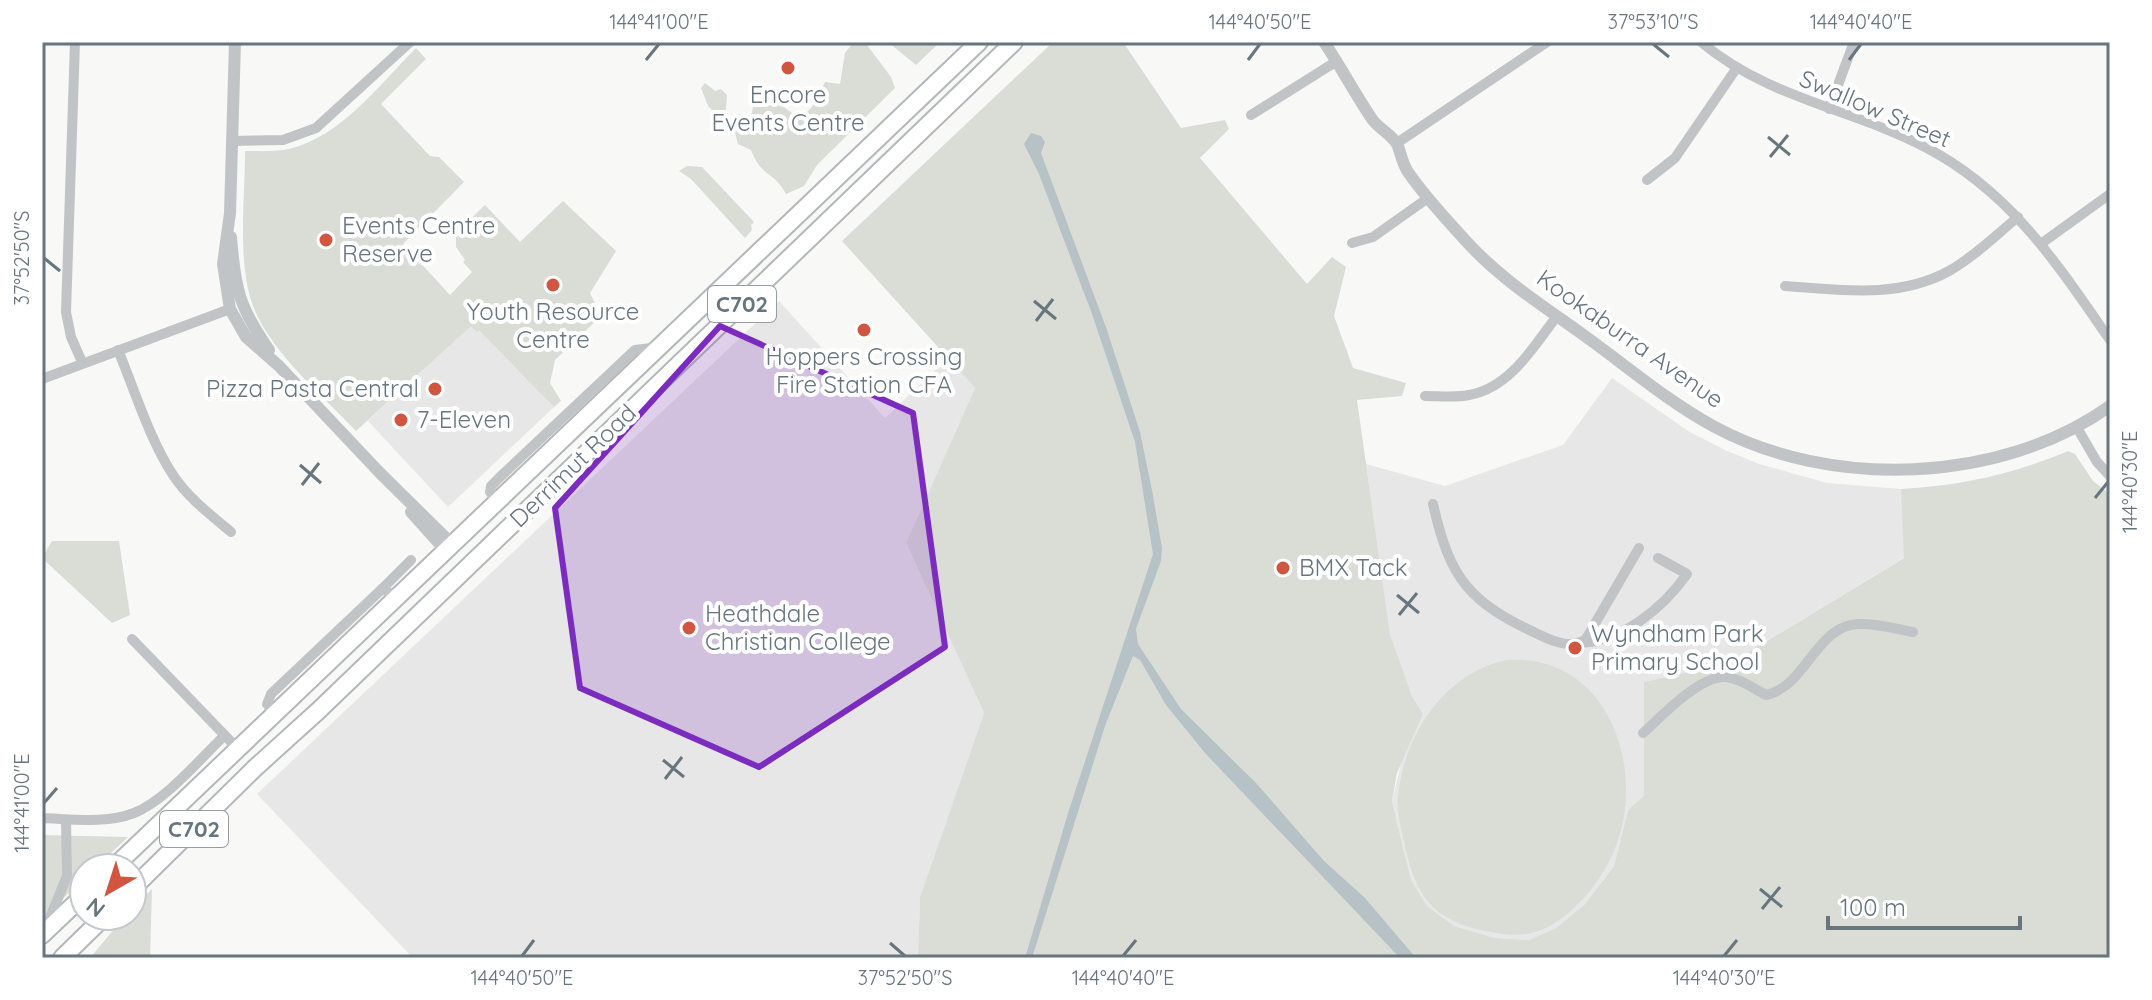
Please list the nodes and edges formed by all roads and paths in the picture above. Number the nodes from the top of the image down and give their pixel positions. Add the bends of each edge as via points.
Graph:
1 (75, 42) edge
2 (235, 42) edge
3 (410, 42) edge
4 (979, 42) edge
5 (1014, 42) edge
6 (1324, 42) edge
7 (1547, 42) edge
8 (1701, 42) edge
9 (1854, 42) edge
10 (1337, 61) junction
11 (1736, 69) junction
12 (1829, 109) junction
13 (1251, 115) dead end
14 (232, 141) junction
15 (1397, 143) junction
16 (1647, 180) dead end
17 (2110, 194) edge
18 (1428, 198) junction
19 (2018, 217) junction
20 (785, 227) junction
21 (1352, 243) dead end
22 (2042, 243) junction
23 (804, 245) junction
24 (1785, 286) dead end
25 (235, 306) junction
26 (1557, 316) junction
27 (2110, 340) edge
28 (118, 350) junction
29 (82, 362) junction
30 (42, 379) edge
31 (1425, 396) dead end
32 (2110, 406) edge
33 (2076, 426) junction
34 (2110, 476) edge
35 (546, 491) junction
36 (498, 502) junction
37 (1433, 504) dead end
38 (231, 532) dead end
39 (450, 548) junction
40 (1639, 548) dead end
41 (1658, 558) dead end
42 (411, 560) dead end
43 (469, 565) junction
44 (382, 589) junction
45 (398, 597) junction
46 (1913, 632) dead end
47 (132, 639) dead end
48 (1580, 643) junction
49 (318, 711) junction
50 (274, 714) junction
51 (1643, 733) dead end
52 (224, 736) junction
53 (238, 749) junction
54 (255, 768) junction
55 (42, 818) edge
56 (66, 820) junction
57 (130, 852) edge
58 (148, 873) edge
59 (68, 910) edge
60 (89, 932) edge
61 (43, 934) edge
62 (67, 955) edge

1 - 29 street via 66,312
2 - 14 street
3 - 14 street via 316,128 283,140
4 - 20 highway, Derrimut Road / C702
5 - 23 highway, Derrimut Road / C702
6 - 10 street, Kookaburra Avenue
7 - 15 street
8 - 11 street, Swallow Street
9 - 12 street
10 - 13 street
10 - 15 street, Kookaburra Avenue via 1372,121
11 - 12 street, Swallow Street
11 - 16 street via 1675,158
12 - 19 street, Swallow Street via 1926,147
14 - 25 street via 223,264
15 - 18 street, Kookaburra Avenue via 1407,170
17 - 22 street
18 - 21 street via 1373,237
18 - 26 street, Kookaburra Avenue via 1470,245
19 - 22 street, Swallow Street
19 - 24 street via 1975,253 1927,281 1868,292
20 - 23 highway
20 - 36 highway, Derrimut Road / C702
22 - 27 street, Swallow Street
23 - 35 highway, Derrimut Road / C702
25 - 28 street
25 - 39 street via 246,337
26 - 31 street via 1511,374 1486,390 1468,396
26 - 33 street, Kookaburra Avenue via 1714,426 1833,466 1886,470 1961,465 2015,451
28 - 29 street
28 - 38 street via 172,474
29 - 30 street
32 - 33 street, Kookaburra Avenue
33 - 34 street
35 - 36 highway via 516,507
35 - 43 highway, Derrimut Road / C702
36 - 39 highway, Derrimut Road / C702
37 - 48 street via 1457,574 1474,597 1504,619 1547,638
39 - 43 highway
39 - 45 highway, Derrimut Road / C702
40 - 48 street via 1593,630
41 - 48 street via 1687,574 1668,598 1624,629 1594,643
42 - 44 street
43 - 49 highway, Derrimut Road / C702
44 - 45 street
44 - 50 street via 271,694 267,704
45 - 50 highway, Derrimut Road / C702
46 - 51 street via 1853,624 1829,637 1775,693 1766,695 1724,677 1690,692
47 - 52 street
49 - 50 highway via 288,721
49 - 54 highway, Derrimut Road / C702
50 - 53 highway, Derrimut Road / C702
52 - 53 street
52 - 56 street via 162,795 136,812 112,819
53 - 54 highway
53 - 57 highway, Derrimut Road / C702
54 - 58 highway, Derrimut Road / C702
55 - 56 street
56 - 61 street via 67,876
59 - 61 highway
60 - 62 highway

